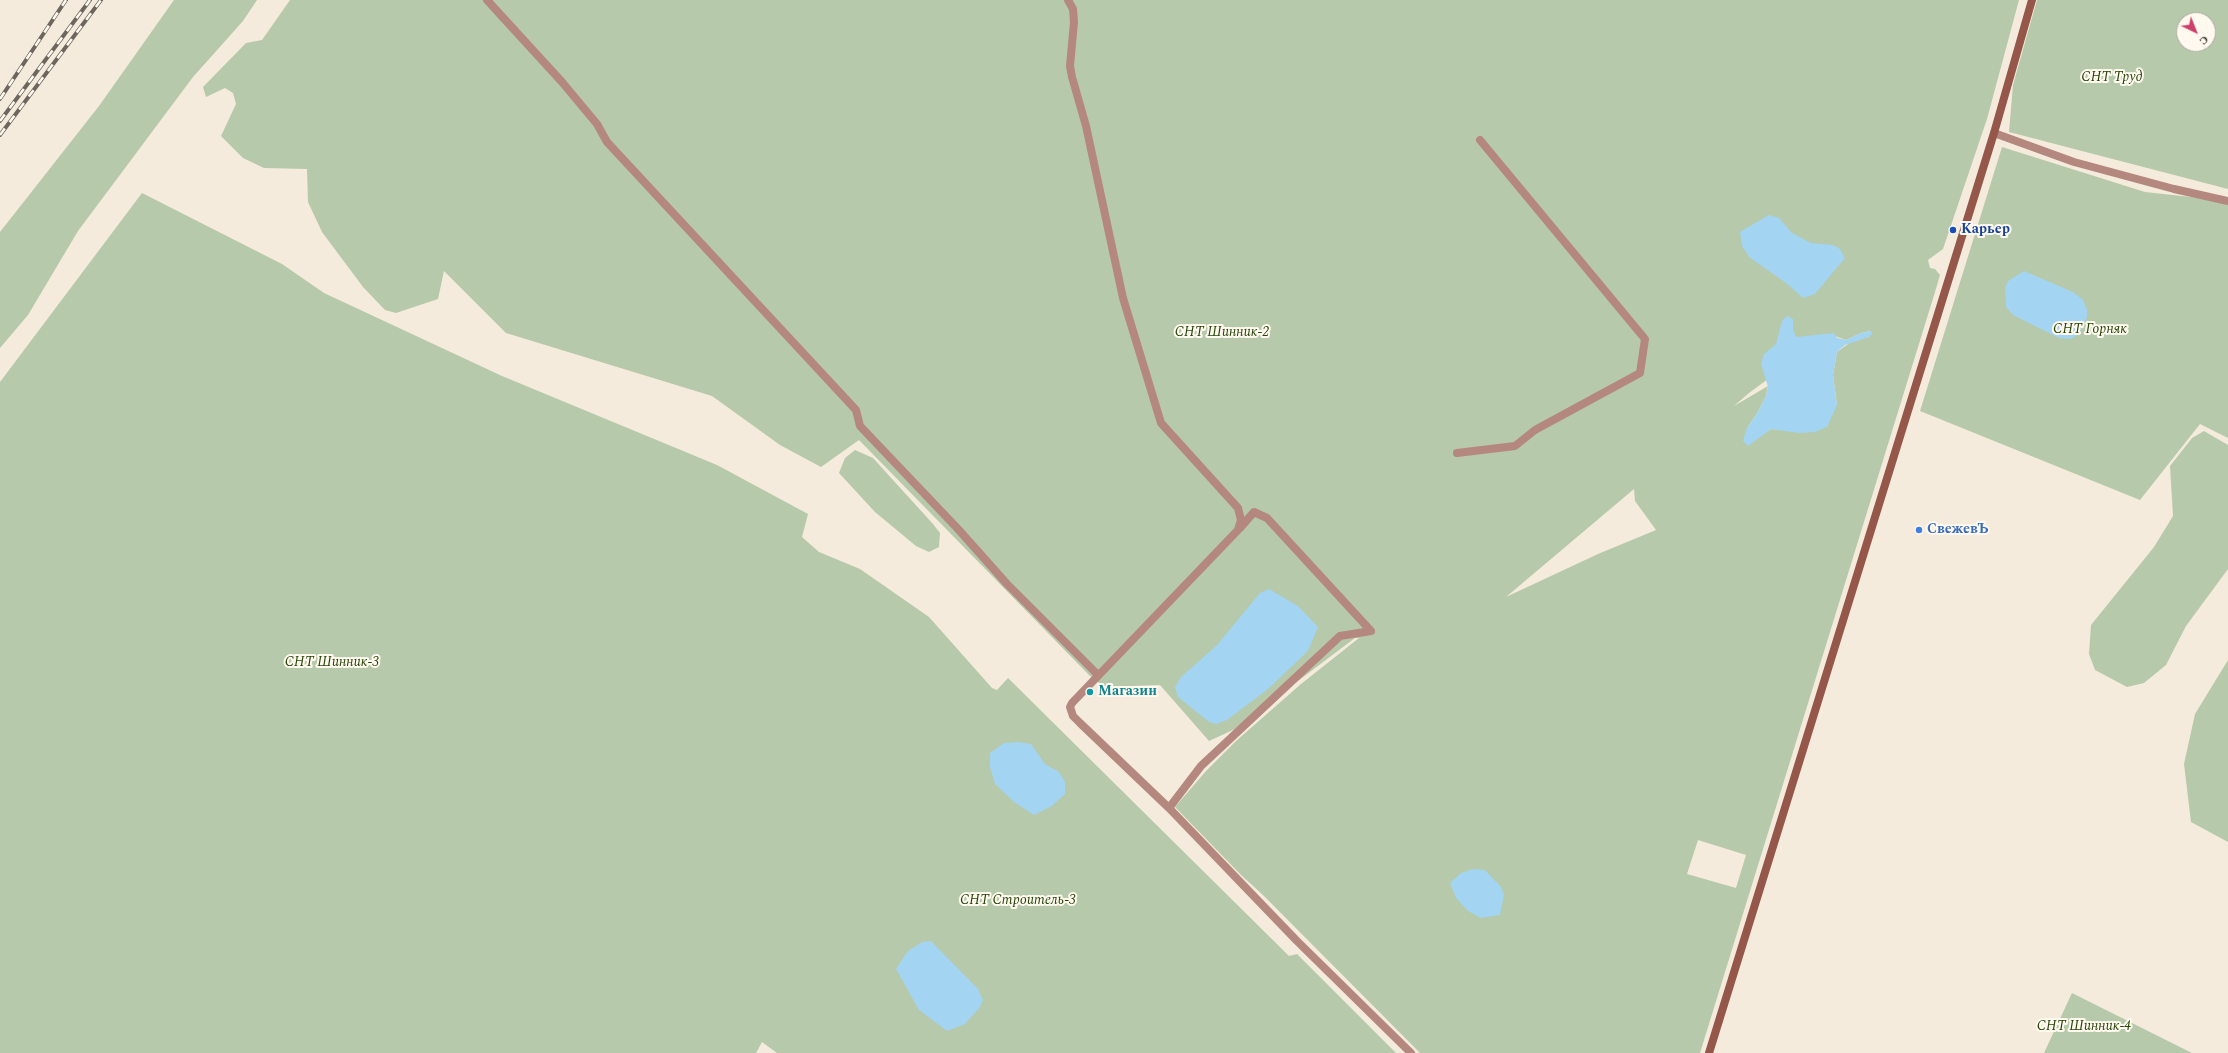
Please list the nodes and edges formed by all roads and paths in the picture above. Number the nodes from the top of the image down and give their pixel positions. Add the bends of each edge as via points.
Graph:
1 (486, 0) edge
2 (1068, 0) edge
3 (2032, 0) edge
4 (1994, 133) junction
5 (1480, 140) dead end
6 (2228, 201) edge
7 (1457, 453) dead end
8 (1238, 530) junction
9 (1098, 675) junction
10 (1169, 808) junction
11 (1410, 1053) edge
12 (1709, 1053) edge

1 - 9 street via 567,88 597,124 607,142 856,410 860,426 1007,584
2 - 8 street via 1073,9 1074,22 1070,66 1072,78 1086,126 1123,298 1161,423 1238,508 1241,520
3 - 4 street
4 - 6 street via 2074,162 2168,188
4 - 12 street
5 - 7 street via 1645,339 1640,373 1535,430 1515,446
8 - 9 street
8 - 10 street via 1254,512 1267,518 1370,631 1340,636 1201,766
9 - 10 street via 1072,703 1070,707 1073,716
10 - 11 street via 1297,941

